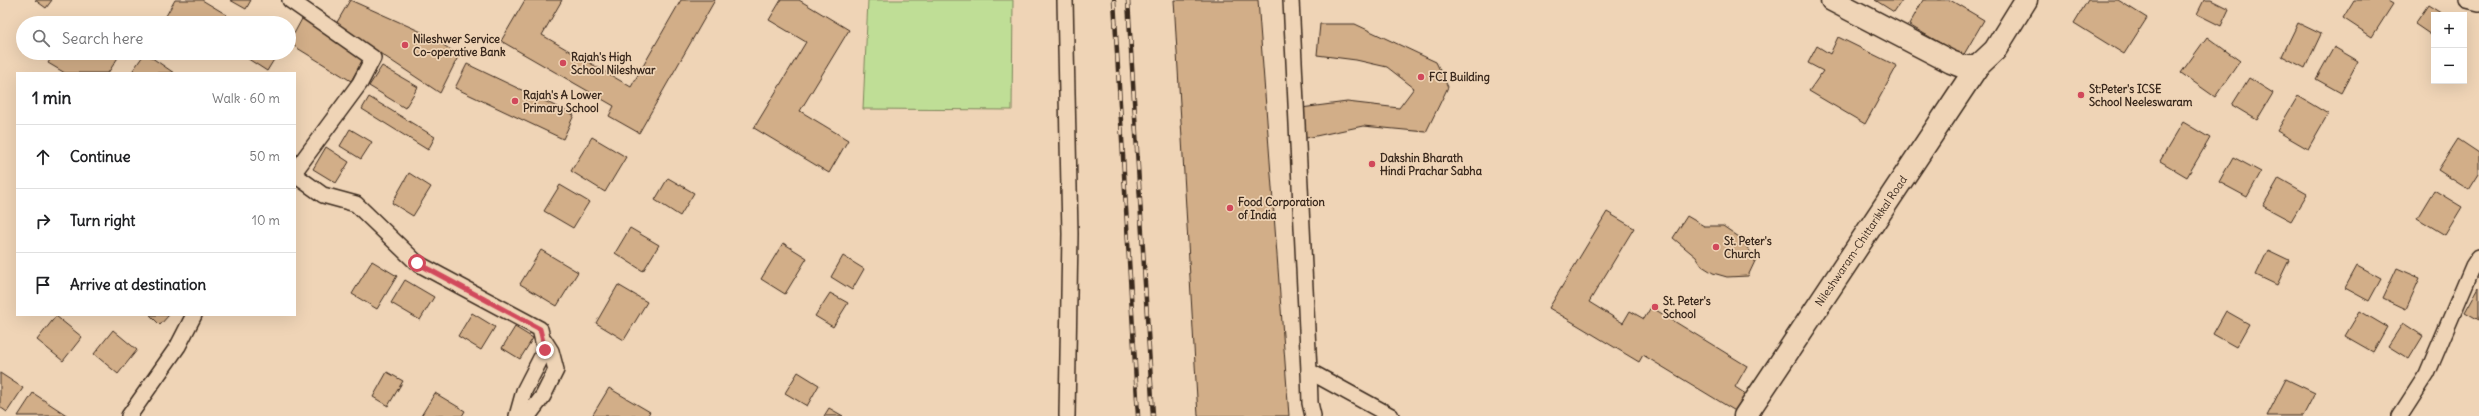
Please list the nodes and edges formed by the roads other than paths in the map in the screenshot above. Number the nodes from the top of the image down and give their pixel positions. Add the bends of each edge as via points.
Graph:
1 (290, 0) edge
2 (1064, 0) edge
3 (1291, 0) edge
4 (1832, 0) edge
5 (2026, 0) edge
6 (2467, 0) edge
7 (2479, 3) edge
8 (1977, 66) junction
9 (296, 170) edge
10 (296, 176) edge
11 (2479, 257) edge
12 (193, 316) edge
13 (542, 335) junction
14 (1309, 371) junction
15 (129, 416) edge
16 (517, 416) edge
17 (528, 416) edge
18 (1067, 416) edge
19 (1313, 416) edge
20 (1391, 416) edge
21 (1745, 416) edge
22 (2400, 416) edge

1 - 9 street via 373,58 360,83
2 - 18 street via 1070,234
3 - 14 street
4 - 8 main road via 1951,62 1964,67
5 - 8 main road, Nileshwaram-Chittarikkal Road via 1995,50
6 - 7 street
8 - 21 main road, Nileshwaram-Chittarikkal Road
10 - 13 street via 323,195 356,204 417,263 540,329
11 - 22 street via 2427,374
12 - 15 street via 178,346
13 - 16 street via 545,350 524,391
13 - 17 street via 551,351 556,370 543,396
14 - 19 street
14 - 20 street

